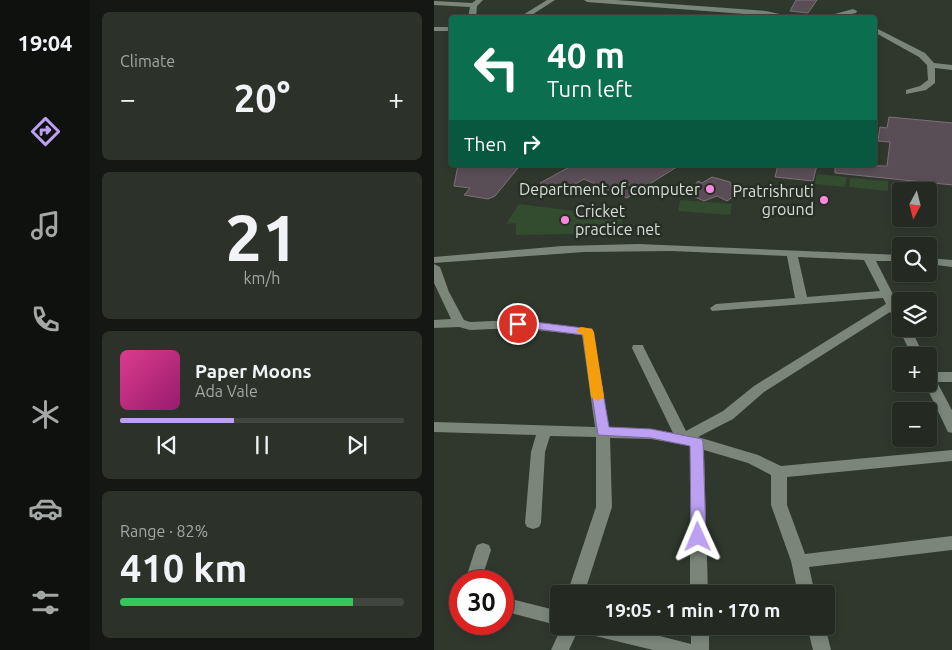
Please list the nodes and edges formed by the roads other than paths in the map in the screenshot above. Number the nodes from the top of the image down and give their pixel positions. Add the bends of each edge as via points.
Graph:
1 (552, 0) edge
2 (587, 0) edge
3 (853, 0) edge
4 (477, 2) edge
5 (434, 3) edge
6 (855, 14) edge
7 (473, 15) edge
8 (526, 15) edge
9 (778, 15) edge
10 (434, 29) edge
11 (449, 29) edge
12 (877, 31) edge
13 (930, 65) junction
14 (952, 68) edge
15 (909, 92) dead end
16 (792, 254) junction
17 (868, 257) junction
18 (892, 258) edge
19 (434, 260) edge
20 (937, 262) edge
21 (952, 264) edge
22 (434, 267) edge
23 (891, 299) junction
24 (802, 300) junction
25 (716, 308) dead end
26 (459, 323) junction
27 (434, 324) edge
28 (638, 348) dead end
29 (937, 377) edge
30 (952, 377) edge
31 (935, 392) edge
32 (434, 427) edge
33 (952, 428) edge
34 (545, 430) junction
35 (603, 432) junction
36 (690, 441) junction
37 (952, 455) edge
38 (780, 472) junction
39 (533, 523) dead end
40 (952, 543) edge
41 (482, 550) dead end
42 (799, 561) junction
43 (476, 570) edge
44 (577, 585) edge
45 (698, 585) edge
46 (805, 585) edge
47 (514, 607) edge
48 (550, 617) edge
49 (567, 635) edge
50 (624, 635) edge
51 (700, 635) edge
52 (818, 635) edge
53 (560, 650) edge
54 (686, 650) edge
55 (700, 650) edge
56 (822, 650) edge

1 - 8 street
2 - 9 street
3 - 6 street
4 - 5 street
4 - 7 street
10 - 11 street
12 - 13 street via 922,54
13 - 14 street
13 - 15 street via 932,82
16 - 17 street
16 - 19 street via 657,247 542,251
16 - 24 street
17 - 18 street
17 - 23 street
20 - 21 street
22 - 26 street
23 - 24 street
23 - 36 street via 759,389
24 - 25 street
26 - 27 street
26 - 35 street via 470,326 518,324 588,332
28 - 36 street
29 - 30 street
31 - 33 street
32 - 34 street
34 - 35 street
34 - 39 street via 538,452
35 - 36 street via 651,434
35 - 44 street via 604,507
36 - 38 street via 753,460
36 - 45 street
37 - 38 street
38 - 42 street via 779,505
40 - 42 street
41 - 43 street
42 - 46 street
47 - 48 street
49 - 53 street
50 - 54 street
51 - 55 street
52 - 56 street

